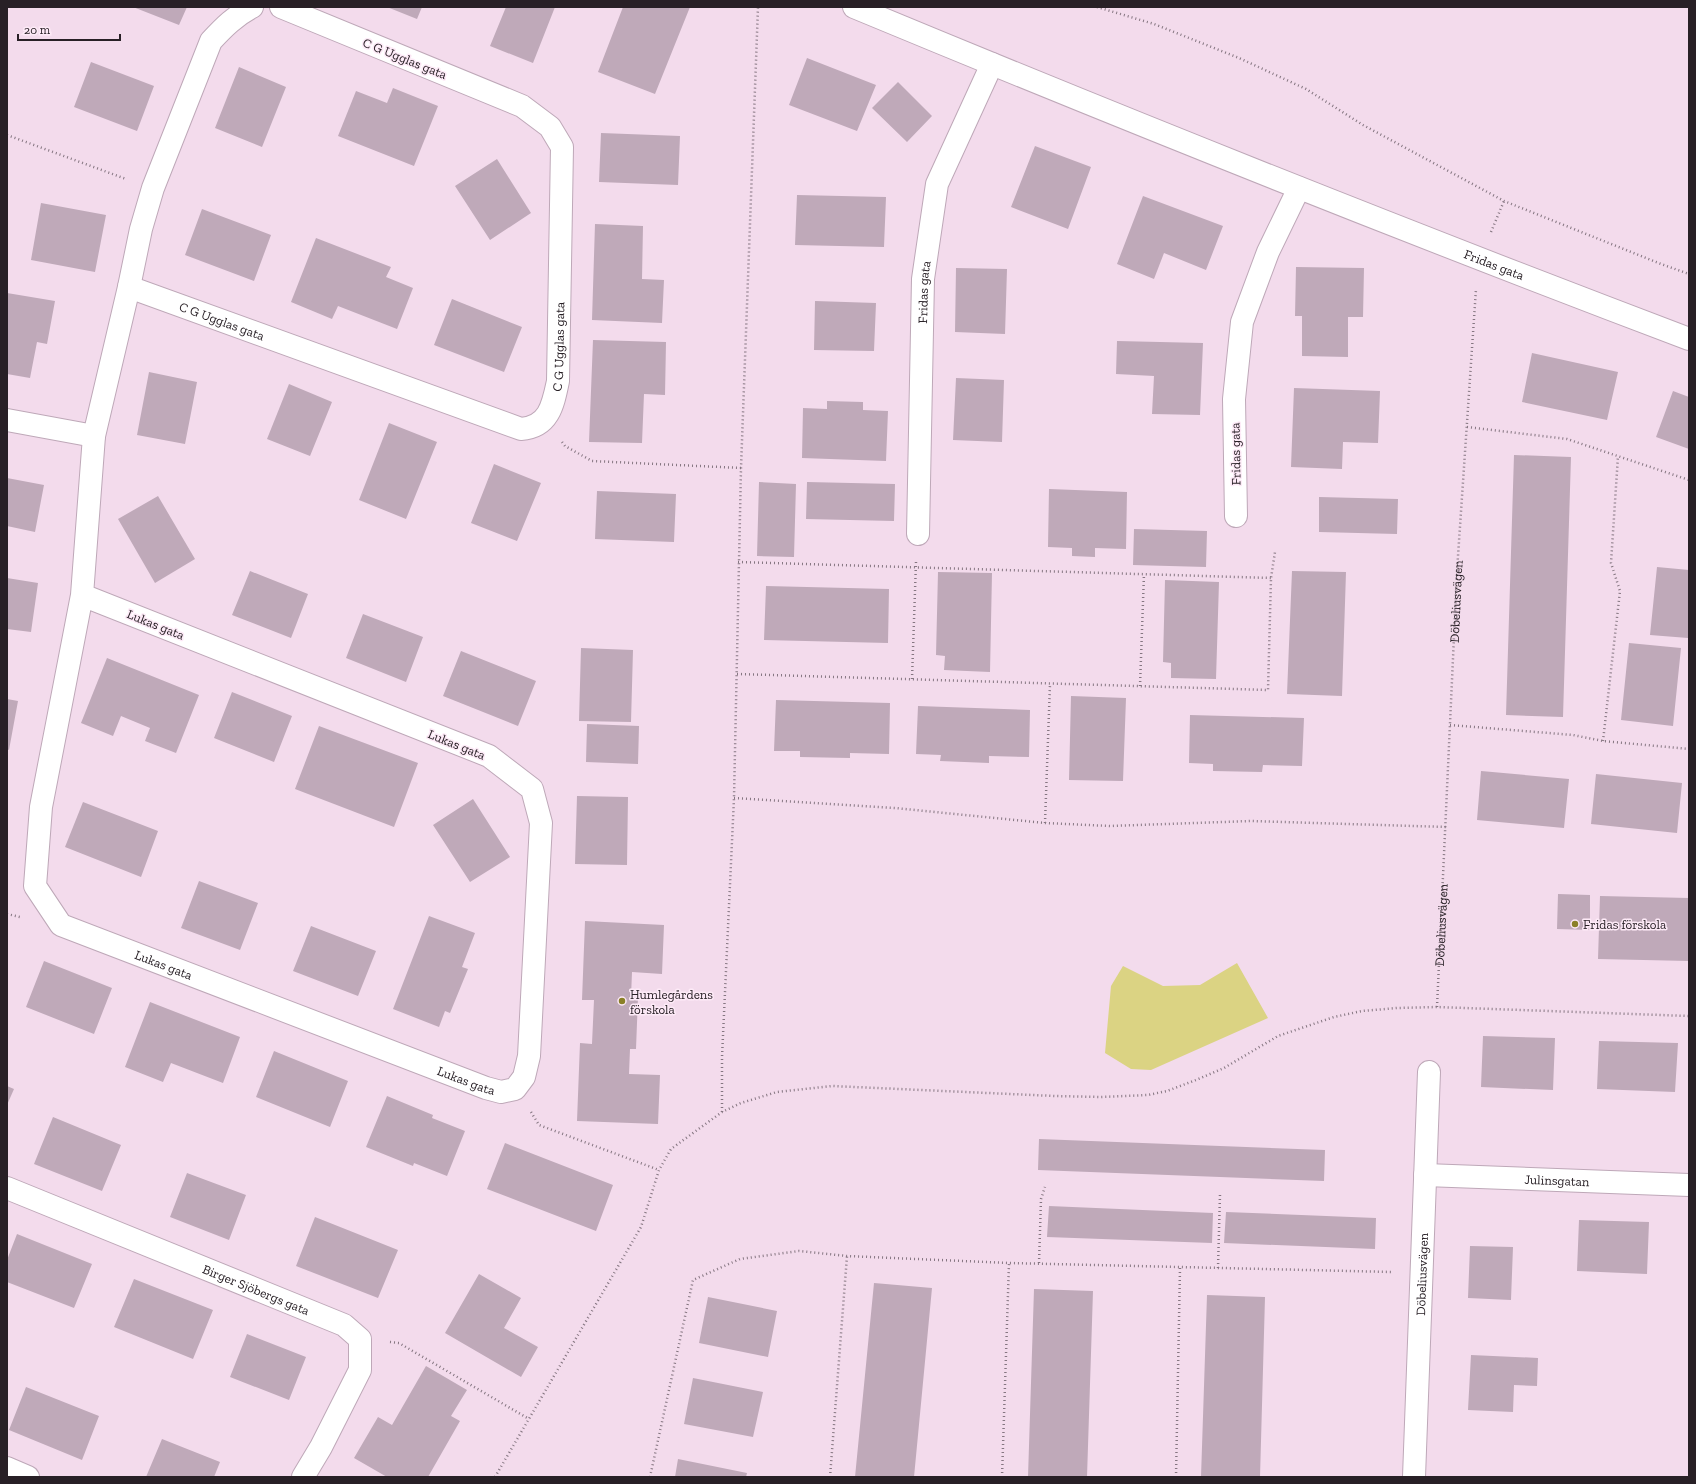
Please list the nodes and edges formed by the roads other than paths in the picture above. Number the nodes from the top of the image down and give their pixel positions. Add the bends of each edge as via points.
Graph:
1 (252, 7) edge
2 (281, 7) edge
3 (854, 7) edge
4 (992, 64) junction
5 (1299, 188) junction
6 (129, 287) junction
7 (1689, 338) edge
8 (7, 420) edge
9 (94, 436) junction
10 (1236, 516) dead end
11 (918, 534) road end
12 (82, 595) junction
13 (1429, 1072) dead end
14 (1425, 1175) junction
15 (1689, 1185) edge
16 (7, 1188) edge
17 (7, 1468) edge
18 (28, 1477) edge
19 (302, 1477) edge
20 (1414, 1477) edge

1 - 6 street via 238,14 211,41 153,188 141,229
2 - 6 street, C G Ugglas gata via 522,106 550,127 562,147 558,381 554,403 544,421 532,428 521,428
3 - 4 street, Fridas gata
4 - 5 street, Fridas gata
4 - 11 street, Fridas gata via 937,184 923,279
5 - 7 street, Fridas gata via 1480,260
5 - 10 street, Fridas gata via 1268,252 1242,322 1234,399
6 - 9 street
8 - 9 street
9 - 12 street, Lukas gata
12 - 12 street, Lukas gata via 41,807 35,886 61,925 486,1088 501,1092 515,1088 524,1077 530,1056 541,823 532,790 489,756
13 - 14 street, Döbeliusvägen
14 - 15 street, Julinsgatan
14 - 20 street, Döbeliusvägen
16 - 19 street, Birger Sjöbergs gata via 344,1325 360,1339 360,1370 321,1447
17 - 18 street

